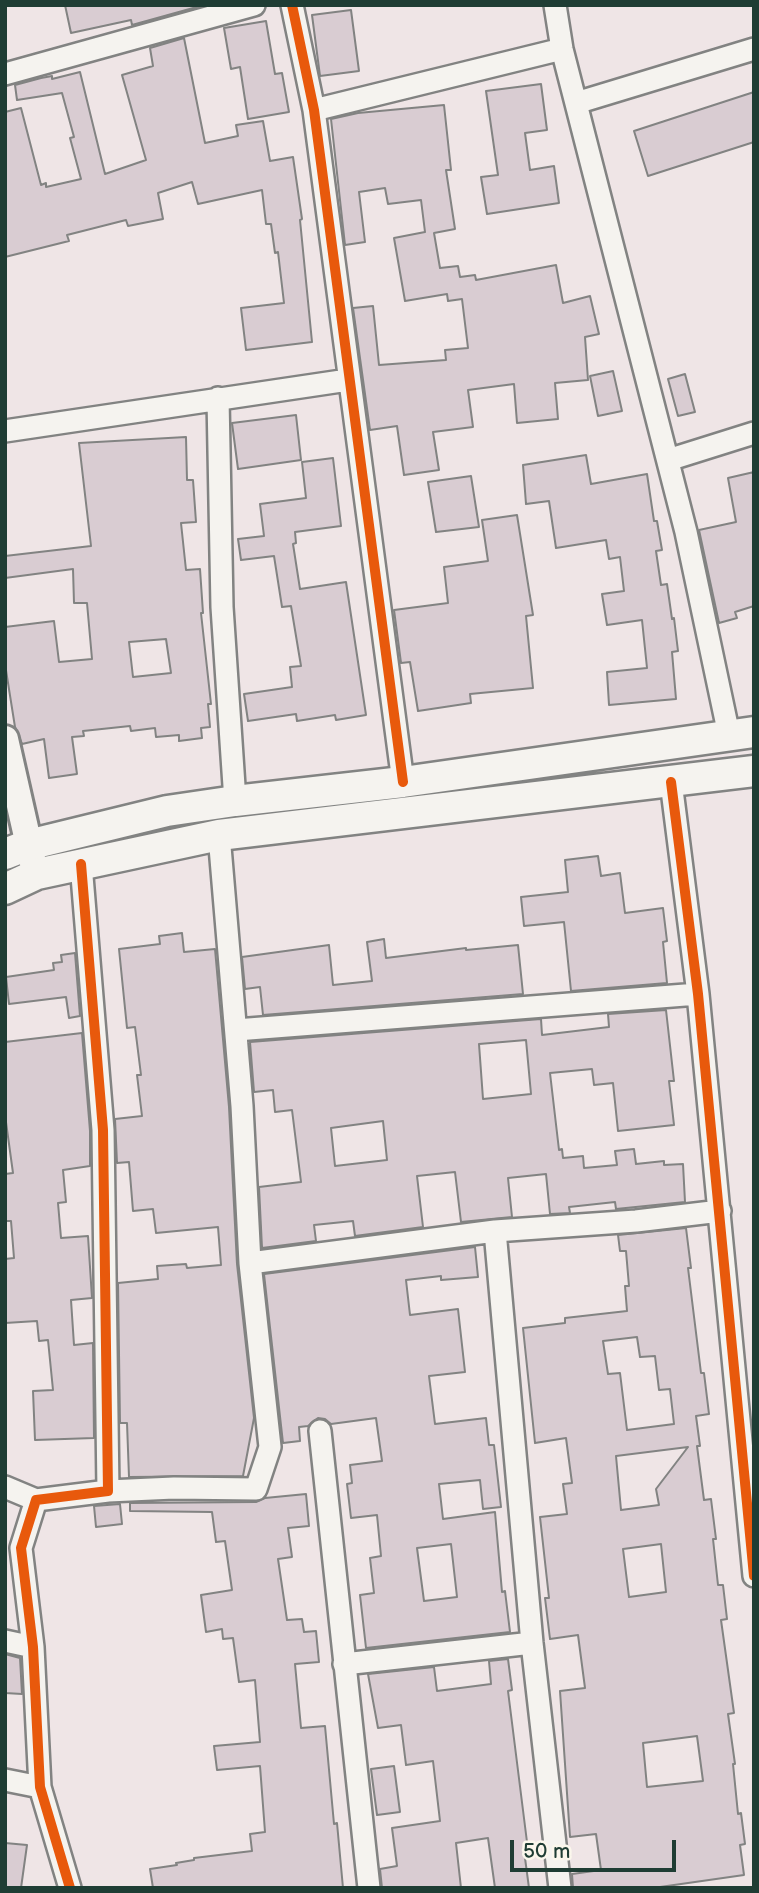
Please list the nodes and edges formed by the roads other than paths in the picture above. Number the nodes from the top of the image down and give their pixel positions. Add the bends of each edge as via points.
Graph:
1 (254, 5) edge
2 (292, 5) edge
3 (555, 5) edge
4 (754, 49) edge
5 (562, 50) junction
6 (5, 74) edge
7 (576, 103) junction
8 (314, 110) junction
9 (348, 380) junction
10 (218, 398) junction
11 (5, 431) edge
12 (754, 433) edge
13 (668, 460) junction
14 (741, 734) edge
15 (5, 739) edge
16 (754, 771) edge
17 (403, 782) junction
18 (671, 782) junction
19 (235, 801) junction
20 (219, 835) junction
21 (16, 849) edge
22 (81, 863) junction
23 (37, 874) junction
24 (5, 889) edge
25 (698, 993) junction
26 (236, 1030) junction
27 (720, 1211) junction
28 (495, 1231) junction
29 (250, 1263) junction
30 (320, 1432) dead end
31 (5, 1487) edge
32 (108, 1491) junction
33 (36, 1500) junction
34 (754, 1576) edge
35 (5, 1641) edge
36 (532, 1643) junction
37 (33, 1647) junction
38 (344, 1664) junction
39 (5, 1780) edge
40 (40, 1787) junction
41 (70, 1888) edge
42 (369, 1888) edge
43 (560, 1888) edge

1 - 6 street
2 - 8 street
3 - 5 street
4 - 7 street
5 - 7 street
5 - 8 street
7 - 13 street
8 - 9 street
9 - 10 street
9 - 17 street
10 - 11 street
10 - 19 street via 222,607
12 - 13 street
13 - 14 street
14 - 17 main road
15 - 21 street
16 - 18 main road
17 - 19 main road
18 - 20 main road
18 - 25 street
19 - 21 main road via 167,811
20 - 22 main road
20 - 26 street
21 - 23 street
22 - 23 main road
22 - 32 street via 103,1130
23 - 24 main road
25 - 26 street
25 - 27 street
26 - 29 street
27 - 28 street
27 - 34 street
28 - 29 street
28 - 36 street
29 - 32 street via 270,1447 256,1489
30 - 38 street
31 - 33 street
32 - 33 street
33 - 37 street via 21,1548
35 - 37 street
36 - 38 street
36 - 43 street
37 - 40 street
38 - 42 street
39 - 40 street
40 - 41 street

